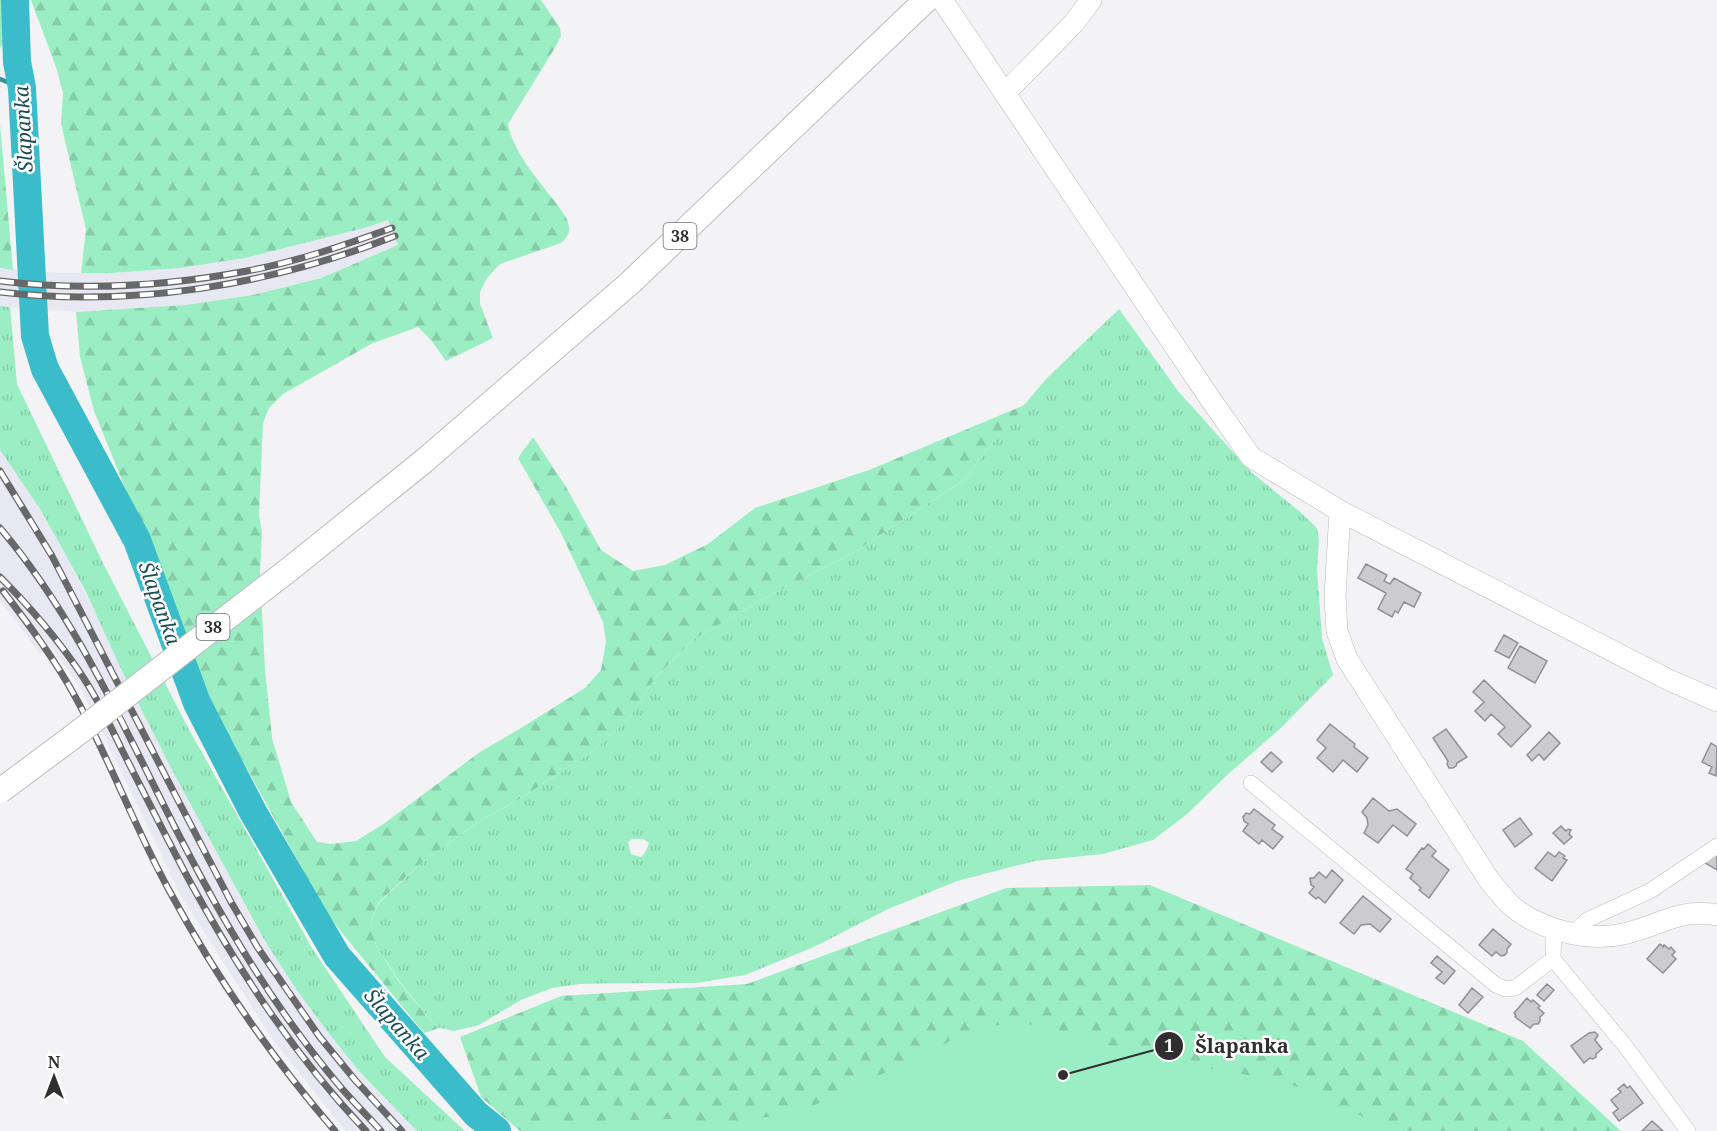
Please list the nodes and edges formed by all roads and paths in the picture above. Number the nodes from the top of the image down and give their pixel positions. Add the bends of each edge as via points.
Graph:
1 (926, 0) edge
2 (942, 0) edge
3 (1091, 0) edge
4 (1005, 93) junction
5 (1340, 511) junction
6 (1717, 701) edge
7 (1251, 783) dead end
8 (0, 791) edge
9 (1717, 846) edge
10 (1717, 915) edge
11 (1563, 931) junction
12 (1553, 958) junction
13 (1688, 1131) edge

1 - 8 main road, 38, bridge via 630,283 424,461
2 - 4 street
3 - 4 street via 1074,23
4 - 5 street via 1251,457
5 - 6 street
5 - 11 street via 1335,596 1337,631 1347,658 1489,880 1514,908
7 - 12 street via 1496,985 1506,990 1515,988
9 - 11 street via 1650,891
10 - 11 street via 1690,913 1623,934 1600,936
11 - 12 street
12 - 13 street

